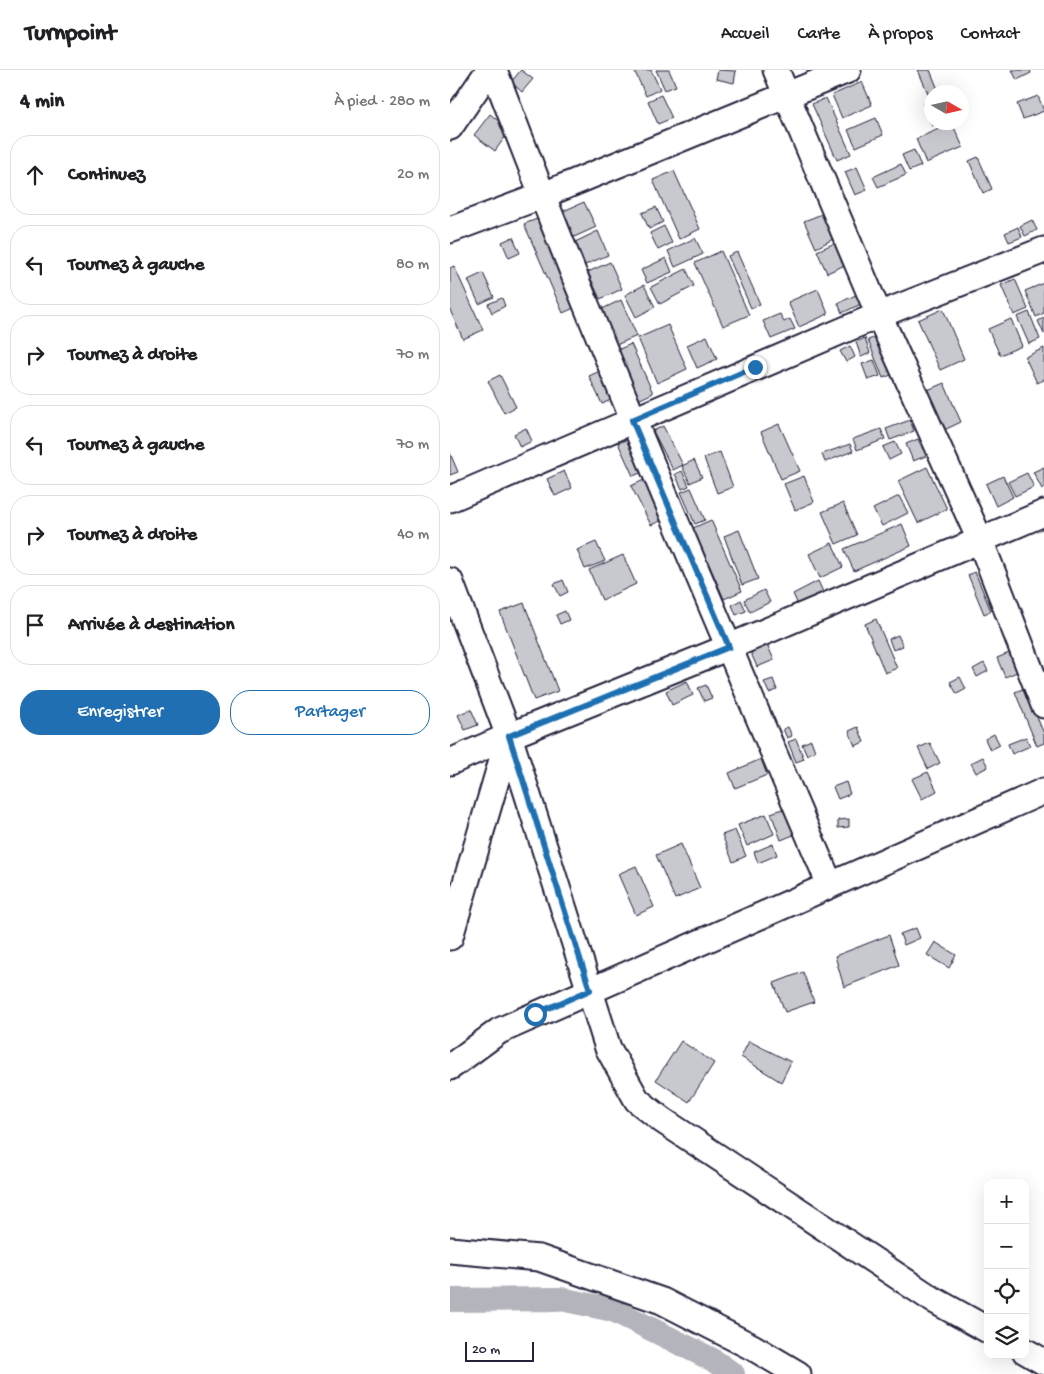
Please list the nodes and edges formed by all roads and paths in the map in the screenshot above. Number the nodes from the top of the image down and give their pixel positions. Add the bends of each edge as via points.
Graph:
1 (489, 70) edge
2 (494, 70) edge
3 (776, 70) edge
4 (848, 70) edge
5 (785, 94) junction
6 (450, 128) edge
7 (541, 196) junction
8 (450, 230) edge
9 (1044, 250) edge
10 (879, 315) junction
11 (632, 420) junction
12 (450, 499) edge
13 (1044, 513) edge
14 (980, 540) junction
15 (450, 581) edge
16 (729, 647) junction
17 (1044, 705) edge
18 (509, 736) junction
19 (450, 762) edge
20 (1044, 791) edge
21 (830, 885) junction
22 (450, 938) edge
23 (590, 990) junction
24 (450, 1067) edge
25 (450, 1250) edge
26 (984, 1328) edge
27 (1029, 1353) edge
28 (1044, 1362) edge
29 (798, 1374) edge

1 - 6 street
2 - 7 street
3 - 5 street
4 - 5 street
5 - 7 street
5 - 10 street
7 - 8 street
7 - 11 street
9 - 10 street
10 - 11 street
10 - 14 street
11 - 12 street
11 - 16 street
13 - 14 street
14 - 16 street
14 - 17 street
15 - 18 street
16 - 18 street
16 - 21 street
18 - 19 street
18 - 22 street
18 - 23 street
20 - 21 street
21 - 23 street
23 - 24 street via 499,1030
23 - 26 street via 608,1048 637,1100 662,1120 924,1293
25 - 29 street via 539,1258 662,1302
27 - 28 street

